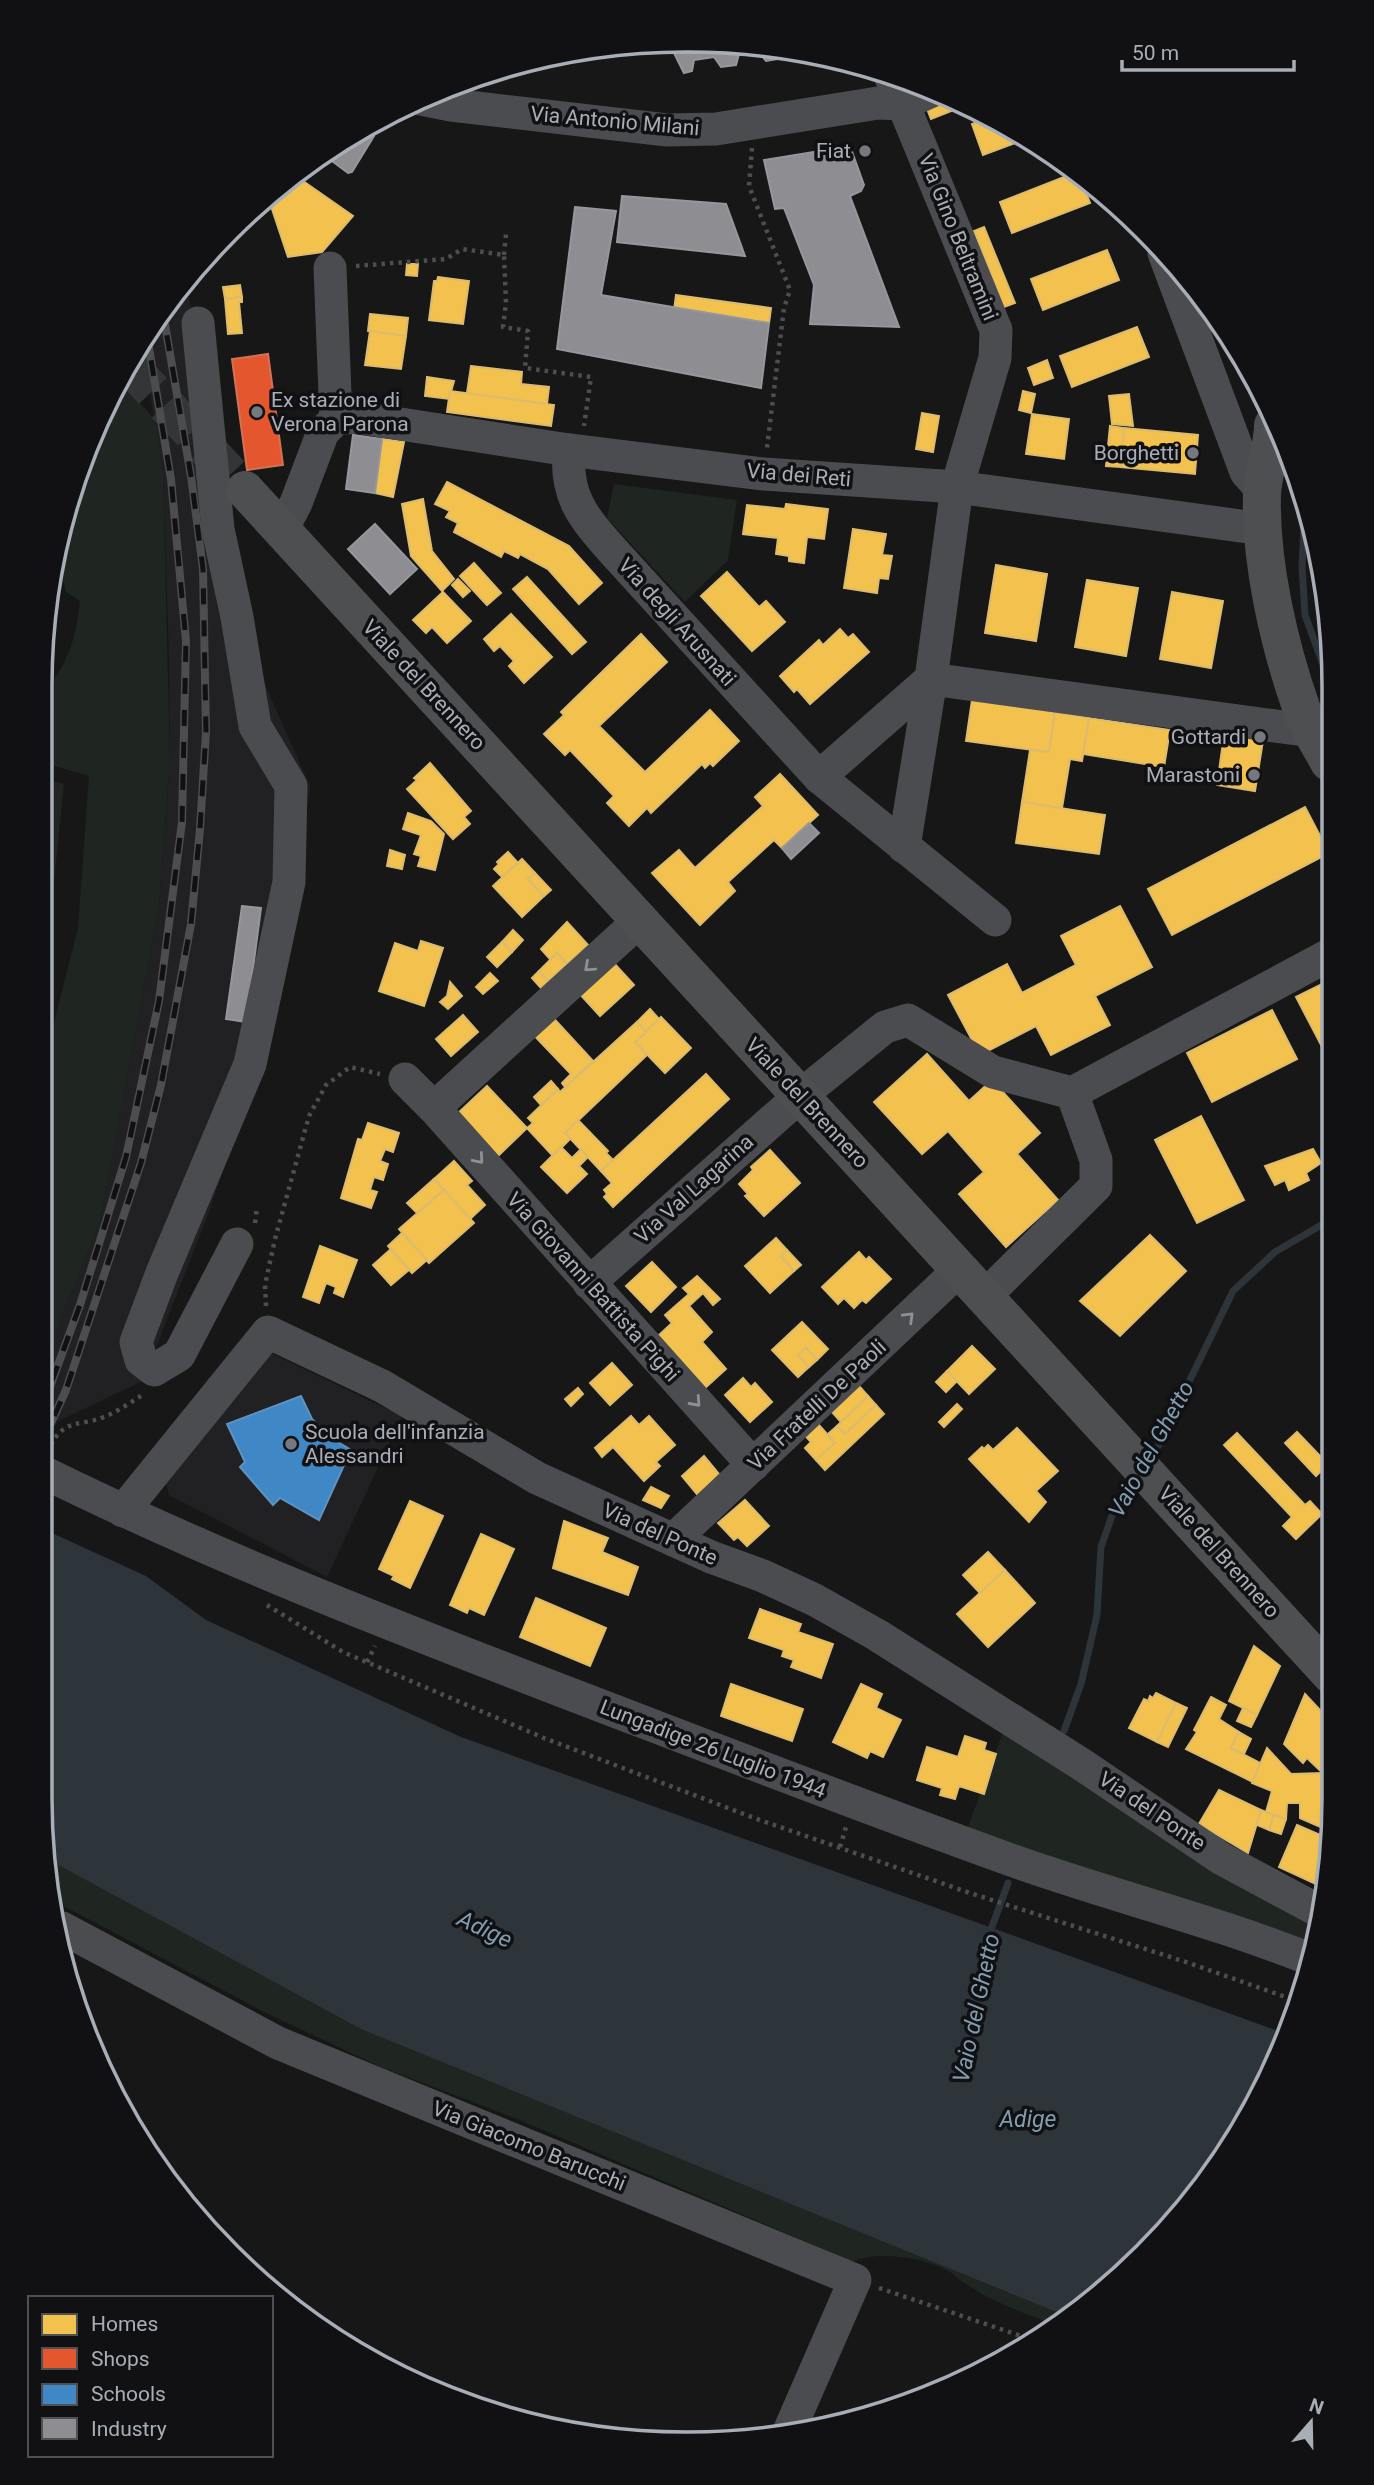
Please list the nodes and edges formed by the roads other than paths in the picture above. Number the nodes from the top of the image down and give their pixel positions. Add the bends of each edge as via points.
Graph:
1 (918, 98) edge
2 (439, 103) edge
3 (330, 268) road end
4 (1175, 282) edge
5 (1181, 299) junction
6 (1192, 304) edge
7 (198, 323) dead end
8 (336, 419) junction
9 (576, 442) junction
10 (1272, 442) edge
11 (957, 487) junction
12 (245, 490) tunnel mouth
13 (1262, 491) junction
14 (1262, 529) junction
15 (282, 530) junction
16 (931, 679) junction
17 (1321, 746) edge
18 (819, 777) junction
19 (904, 846) junction
20 (995, 920) dead end
21 (639, 921) junction
22 (1322, 959) edge
23 (405, 1079) road end
24 (1072, 1093) junction
25 (800, 1096) junction
26 (434, 1108) junction
27 (237, 1244) dead end
28 (973, 1282) junction
29 (589, 1283) junction
30 (753, 1465) junction
31 (52, 1476) edge
32 (123, 1511) junction
33 (673, 1540) junction
34 (1322, 1665) edge
35 (1312, 1907) edge
36 (67, 1931) edge
37 (1301, 1956) edge
38 (793, 2423) edge

1 - 2 street, Via Antonio Milani via 716,129 667,130
1 - 11 street, Via Gino Beltramini via 996,330 995,358
3 - 8 street
4 - 5 street
5 - 6 street
5 - 13 street via 1246,472
7 - 27 street via 218,529 255,726 291,786 289,882 250,1064 136,1342 141,1360 154,1370 179,1354
8 - 9 street, Via dei Reti via 355,417
8 - 15 street via 319,440
9 - 11 street, Via dei Reti via 764,474
9 - 18 street, Via degli Arusnati via 568,470 573,498 586,522
10 - 13 main road
11 - 14 street, Via dei Reti
11 - 16 street
12 - 15 main road, Viale del Brennero
13 - 14 main road
14 - 17 main road via 1277,627 1302,712
15 - 21 main road, Viale del Brennero
16 - 17 street
16 - 18 street
16 - 19 street
18 - 19 street, Via degli Arusnati
19 - 20 street, Via degli Arusnati
21 - 25 main road, Viale del Brennero
21 -> 26 street
22 - 24 street
23 - 26 street, Via Giovanni Battista Pighi
24 - 25 street, Via Val Lagarina via 993,1072 908,1020 885,1027
24 - 28 street, Via Fratelli De Paoli via 1096,1160 1096,1186
25 - 28 main road, Viale del Brennero
25 - 29 street, Via Val Lagarina
26 -> 29 street, Via Giovanni Battista Pighi
30 -> 28 street, Via Fratelli De Paoli
28 - 34 main road, Viale del Brennero
29 -> 30 street, Via Giovanni Battista Pighi
30 - 33 street, Via Fratelli De Paoli
31 - 32 street
32 - 33 street, Via del Ponte via 268,1332 382,1386 537,1478
32 - 37 street, Lungadige 26 Luglio 1944 via 363,1614 875,1810
33 - 35 street, Via del Ponte via 815,1600 877,1635 1222,1859
36 - 38 street, Via Giacomo Barucchi via 278,2043 855,2280

